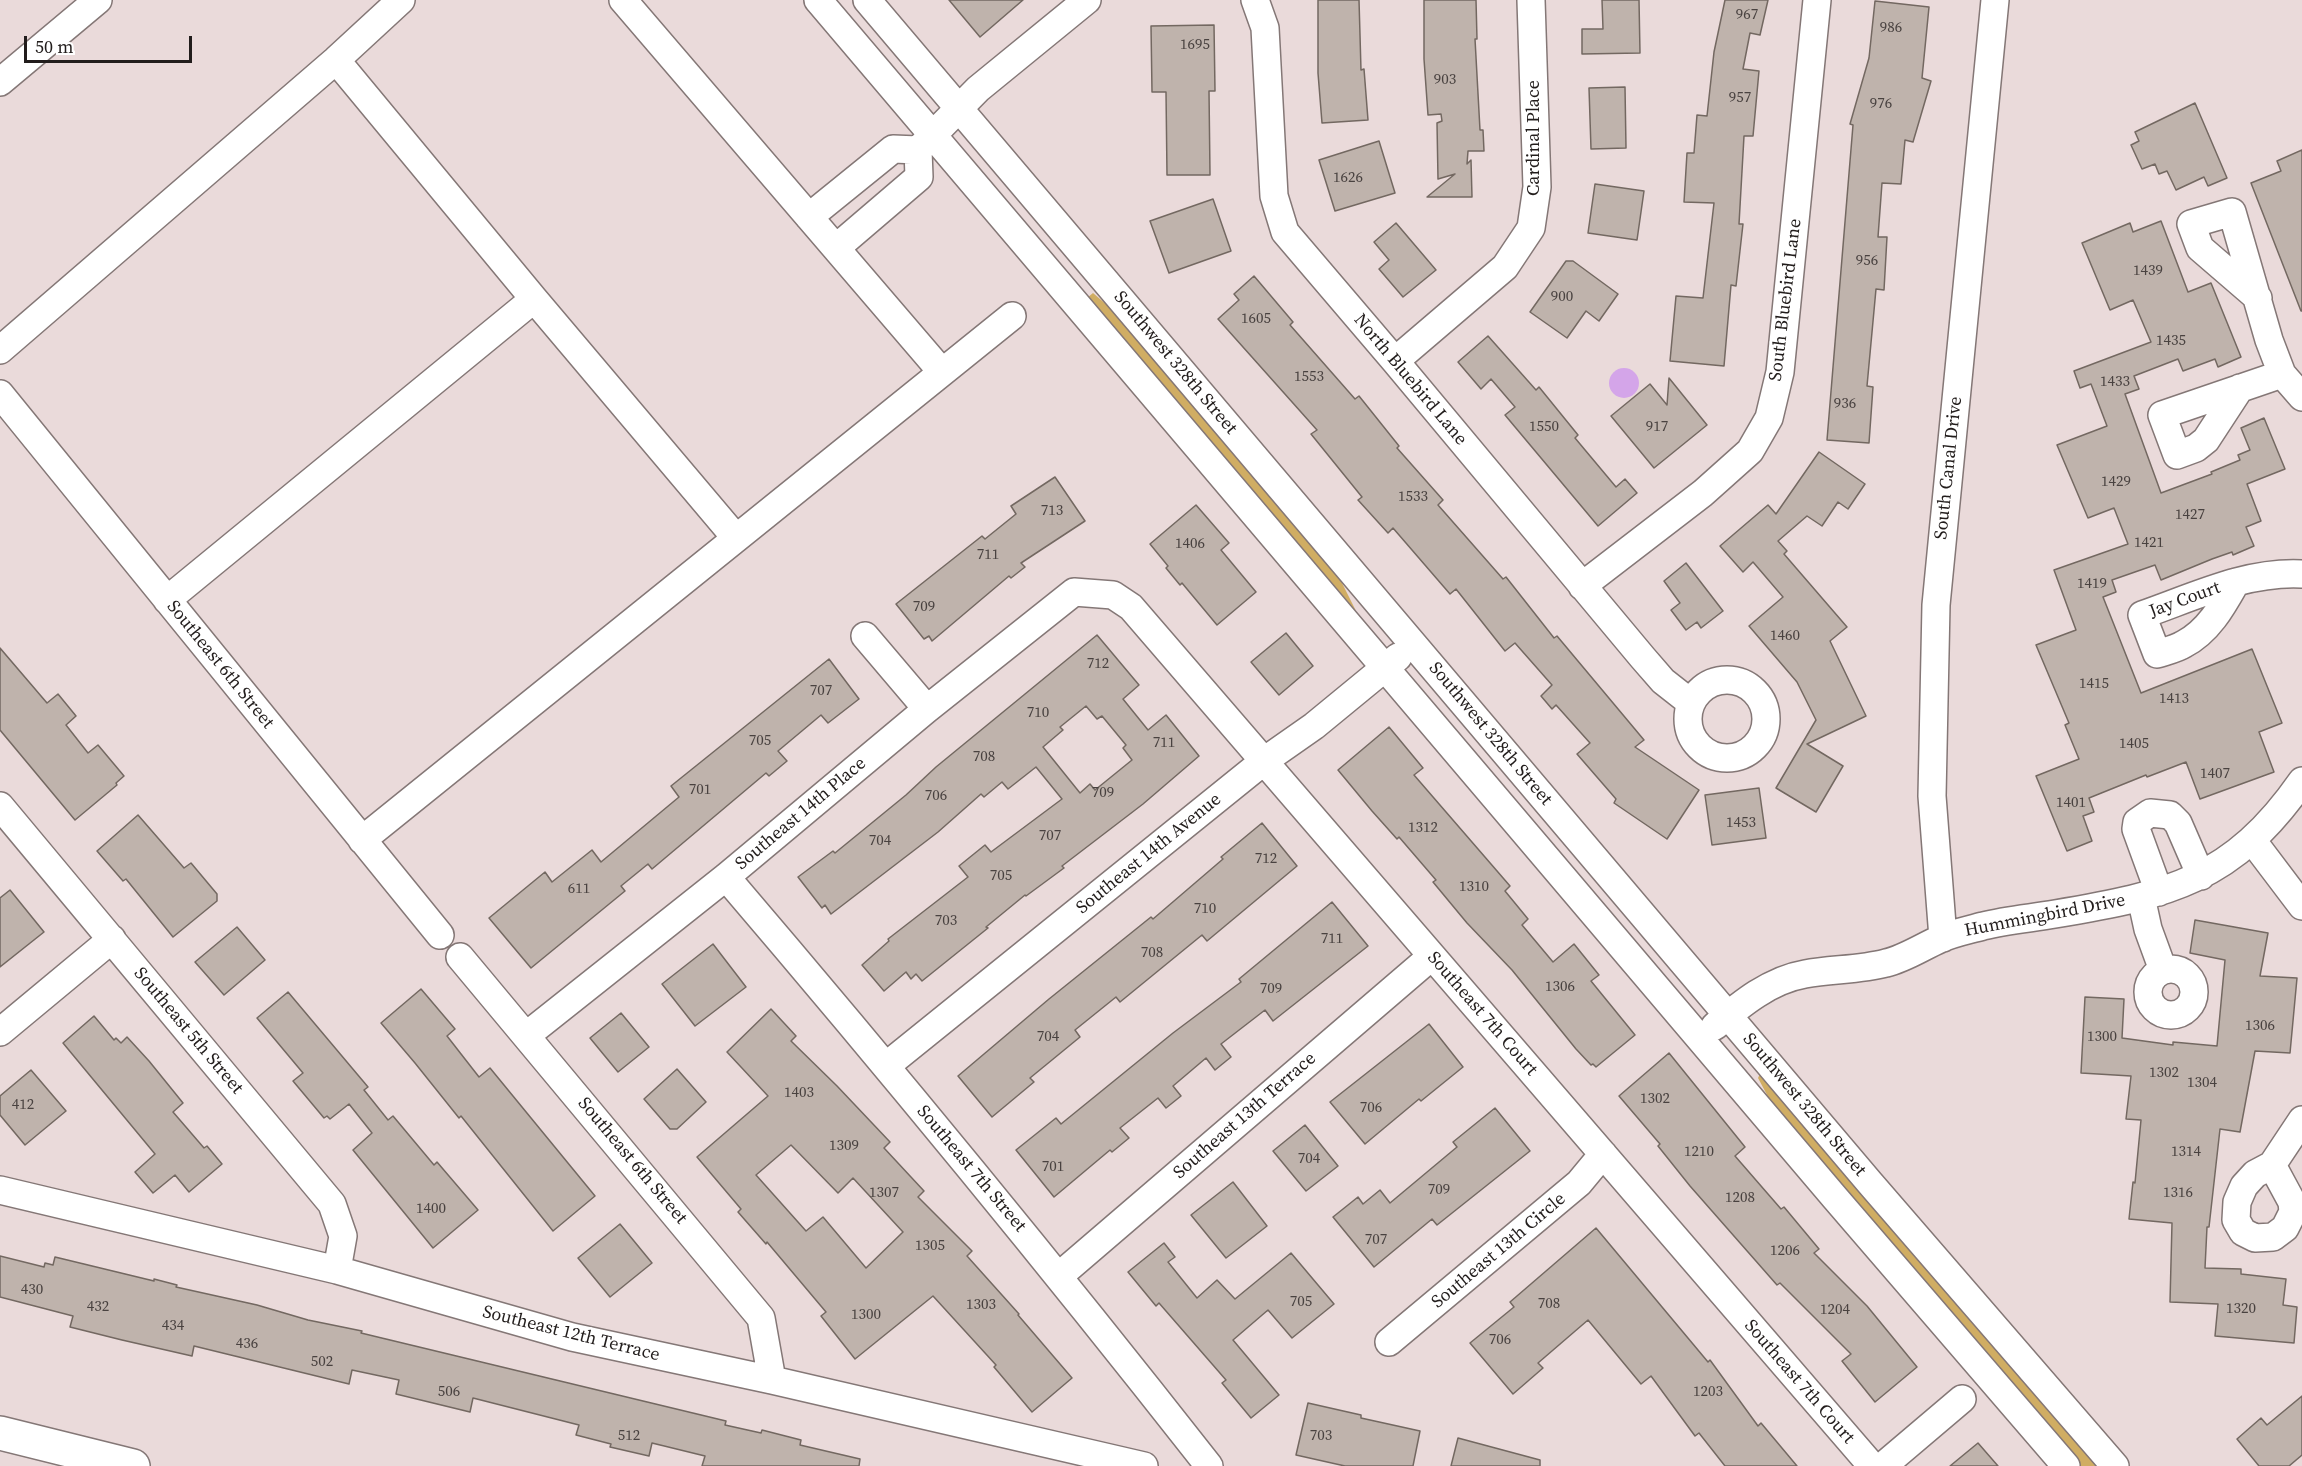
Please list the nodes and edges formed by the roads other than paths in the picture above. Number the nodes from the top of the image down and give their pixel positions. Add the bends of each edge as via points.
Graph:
1 (98, 0) edge
2 (401, 0) edge
3 (623, 0) edge
4 (818, 0) edge
5 (867, 0) edge
6 (1086, 0) edge
7 (1255, 0) edge
8 (1531, 0) edge
9 (1817, 0) edge
10 (1995, 0) edge
11 (336, 60) junction
12 (0, 82) edge
13 (959, 109) junction
14 (925, 143) junction
15 (809, 218) junction
16 (836, 248) junction
17 (534, 298) junction
18 (2258, 298) dead end
19 (1012, 316) dead end
20 (0, 350) edge
21 (1395, 361) junction
22 (942, 372) junction
23 (2282, 374) junction
24 (2240, 388) dead end
25 (0, 394) edge
26 (2302, 398) edge
27 (736, 538) junction
28 (2302, 574) edge
29 (2236, 582) dead end
30 (1582, 586) junction
31 (1074, 592) joint
32 (167, 600) junction
33 (865, 636) dead end
34 (1414, 644) junction
35 (1384, 669) junction
36 (1691, 703) dead end
37 (927, 709) junction
38 (1264, 761) junction
39 (2302, 781) edge
40 (0, 806) edge
41 (362, 840) junction
42 (2252, 840) junction
43 (2201, 876) junction
44 (726, 877) junction
45 (2150, 895) junction
46 (2302, 906) edge
47 (440, 935) dead end
48 (1943, 938) junction
49 (112, 939) junction
50 (1432, 956) junction
51 (460, 957) dead end
52 (2163, 970) dead end
53 (1728, 1015) junction
54 (0, 1032) edge
55 (527, 1035) junction
56 (1700, 1039) junction
57 (886, 1066) junction
58 (2302, 1120) edge
59 (1603, 1154) junction
60 (2272, 1165) dead end
61 (0, 1190) edge
62 (337, 1270) junction
63 (1059, 1276) junction
64 (1389, 1342) dead end
65 (772, 1380) junction
66 (1962, 1399) dead end
67 (0, 1433) edge
68 (133, 1466) edge
69 (1144, 1466) edge
70 (1209, 1466) edge
71 (1872, 1466) edge
72 (1883, 1466) edge
73 (2066, 1466) edge
74 (2115, 1466) edge

1 - 12 street
2 - 11 street
3 - 15 street
4 - 14 street, Southwest 328th Street
5 - 13 street, Southwest 328th Street
6 - 13 street
7 - 21 street, North Bluebird Lane via 1265,28 1274,196 1285,232
8 - 21 street, Cardinal Place via 1537,187 1531,228 1504,267
9 - 30 street, South Bluebird Lane via 1780,372 1769,418 1750,451
10 - 48 street, South Canal Drive via 1936,605 1932,796
11 - 17 street
11 - 20 street
13 - 14 street
13 - 34 street, Southwest 328th Street
14 - 15 street via 893,149
14 - 16 street via 919,177
14 - 35 street, Southwest 328th Street
15 - 16 street
16 - 22 street
17 - 27 street
17 - 32 street
18 - 23 street
19 - 22 street
21 - 30 street, North Bluebird Lane
22 - 27 street
23 - 24 street
23 - 26 street
25 - 32 street, Southeast 6th Street
27 - 41 street
28 - 29 street, Jay Court via 2260,575
30 - 36 street, North Bluebird Lane via 1663,681
31 - 37 street, Southeast 14th Place
31 - 38 street, Southeast 7th Court via 1113,595 1131,607
32 - 41 street, Southeast 6th Street
33 - 37 street
34 - 35 street, Southeast 14th Avenue
34 - 53 street, Southwest 328th Street
35 - 38 street, Southeast 14th Avenue
35 - 56 street, Southwest 328th Street
37 - 44 street, Southeast 14th Place
38 - 50 street, Southeast 7th Court
38 - 57 street, Southeast 14th Avenue
39 - 42 street, Hummingbird Drive
40 - 49 street, Southeast 5th Street
41 - 47 street, Southeast 6th Street
42 - 43 street, Hummingbird Drive
42 - 46 street
43 - 45 street, Hummingbird Drive
43 - 45 street via 2178,824 2170,815 2150,813 2137,822 2136,829
44 - 55 street, Southeast 14th Place
44 - 57 street, Southeast 7th Street
45 - 48 street, Hummingbird Drive via 1985,926
45 - 52 street via 2148,930
48 - 53 street, Hummingbird Drive via 1887,963 1787,979
49 - 54 street
49 - 62 street, Southeast 5th Street via 332,1204 343,1236
50 - 59 street, Southeast 7th Court
50 - 63 street, Southeast 13th Terrace
51 - 55 street, Southeast 6th Street
53 - 56 street, Hummingbird Drive
53 - 74 street, Southwest 328th Street
55 - 65 street, Southeast 6th Street via 761,1318
56 - 73 street, Southwest 328th Street
57 - 63 street, Southeast 7th Street
58 - 60 street
59 - 64 street, Southeast 13th Circle via 1579,1182
59 - 71 street, Southeast 7th Court
61 - 62 street, Southeast 12th Terrace
62 - 65 street, Southeast 12th Terrace via 572,1337
63 - 70 street, Southeast 7th Street
65 - 69 street, Southeast 12th Terrace
66 - 72 street
67 - 68 highway

